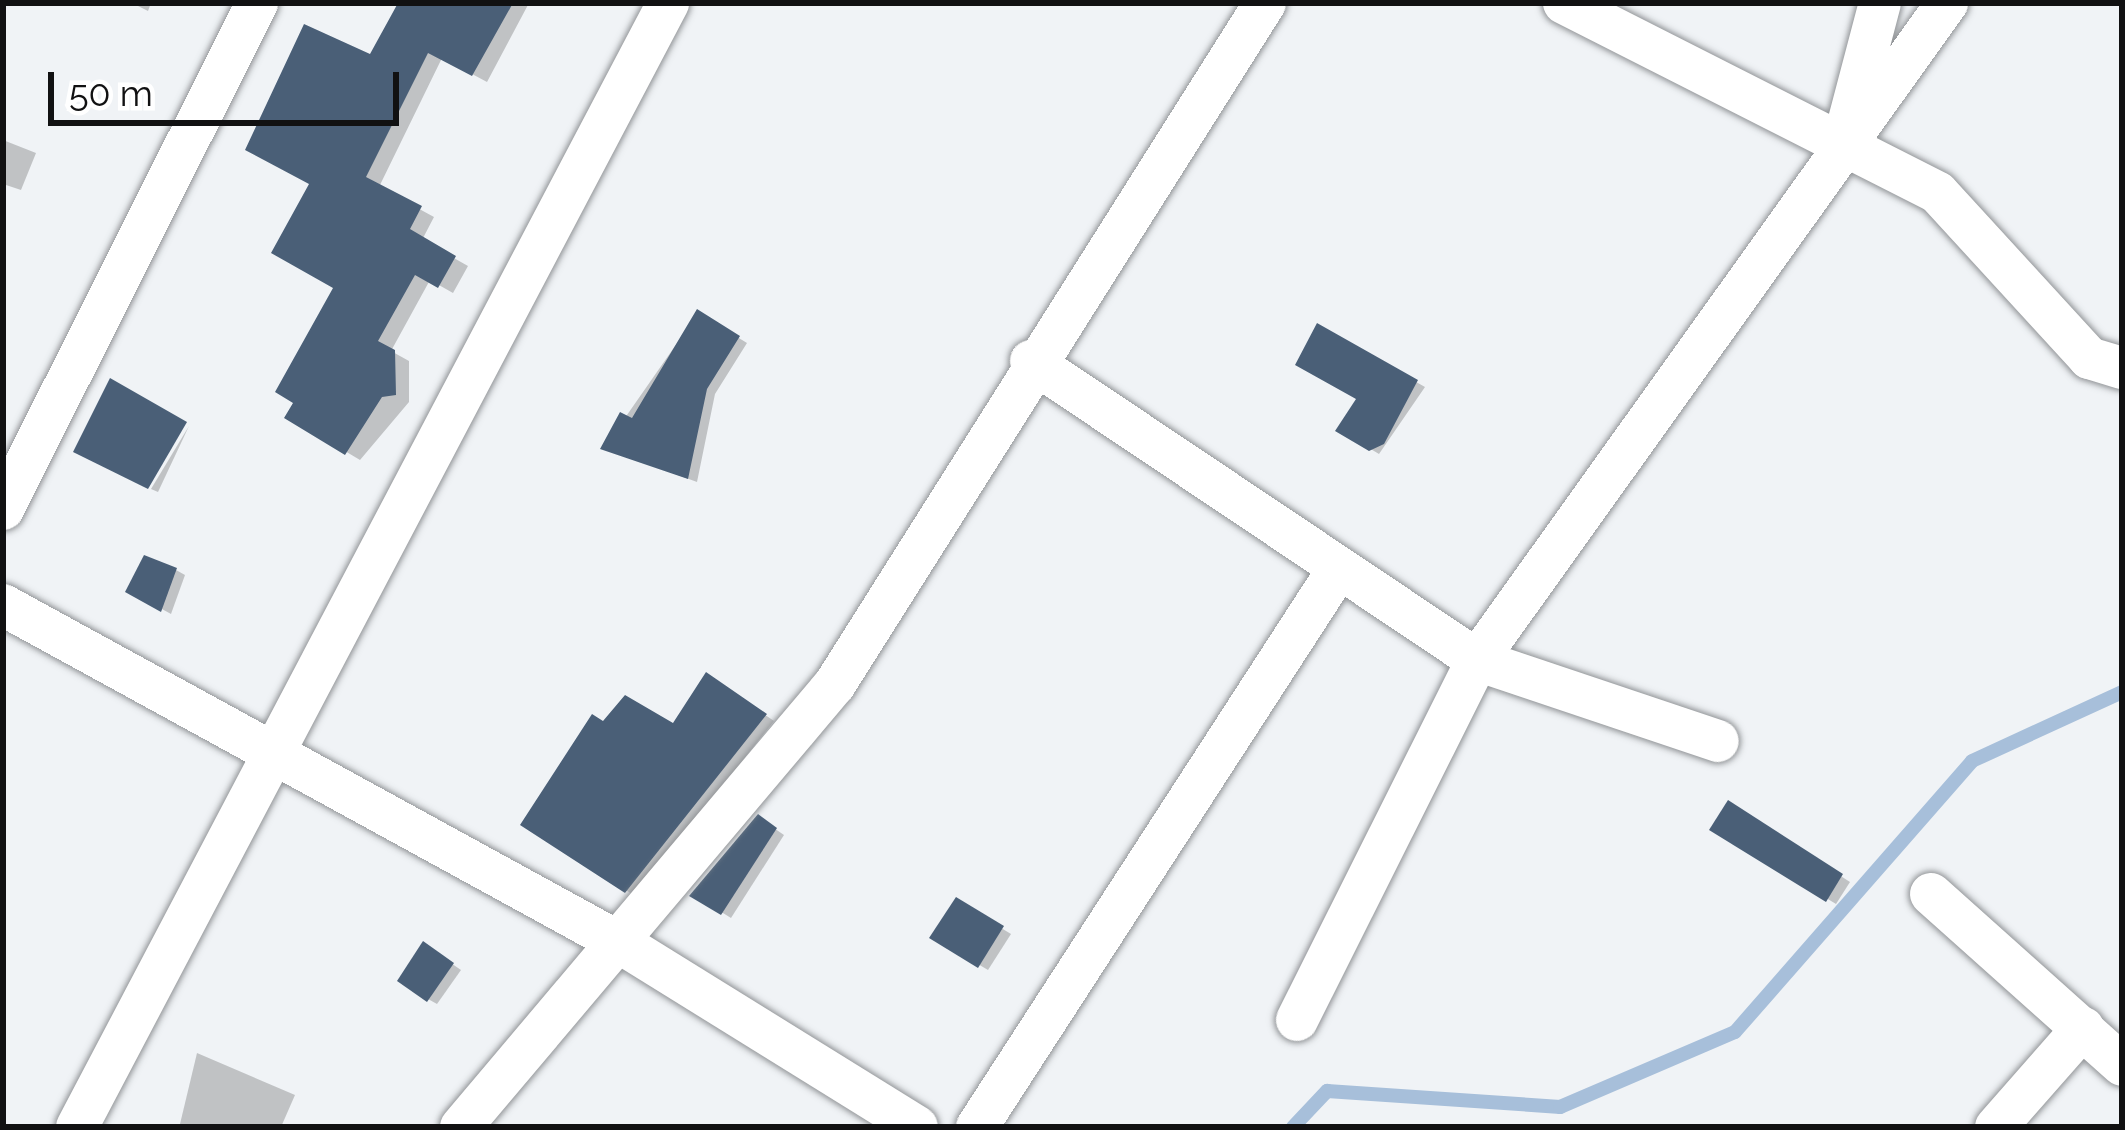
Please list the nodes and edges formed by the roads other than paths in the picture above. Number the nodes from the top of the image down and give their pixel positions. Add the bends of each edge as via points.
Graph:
1 (257, 3) edge
2 (668, 3) edge
3 (1265, 3) edge
4 (1564, 3) edge
5 (1880, 3) edge
6 (1946, 3) edge
7 (1840, 152) junction
8 (1030, 361) junction
9 (2122, 368) edge
10 (3, 508) edge
11 (1339, 568) junction
12 (3, 605) edge
13 (1477, 660) junction
14 (1718, 741) dead end
15 (273, 758) junction
16 (1931, 894) dead end
17 (622, 944) junction
18 (1297, 1020) dead end
19 (2084, 1028) junction
20 (2122, 1065) edge
21 (77, 1127) edge
22 (461, 1127) edge
23 (916, 1127) edge
24 (977, 1127) edge
25 (1996, 1127) edge

1 - 10 street
2 - 15 street
3 - 8 street
4 - 7 street
5 - 7 street
6 - 7 street
7 - 9 street via 1938,193 2089,358
7 - 13 street
8 - 11 street
8 - 17 street via 835,684
11 - 13 street
11 - 24 street
12 - 15 street
13 - 14 street
13 - 18 street
15 - 17 street
15 - 21 street
16 - 19 street
17 - 22 street
17 - 23 street
19 - 20 street
19 - 25 street

